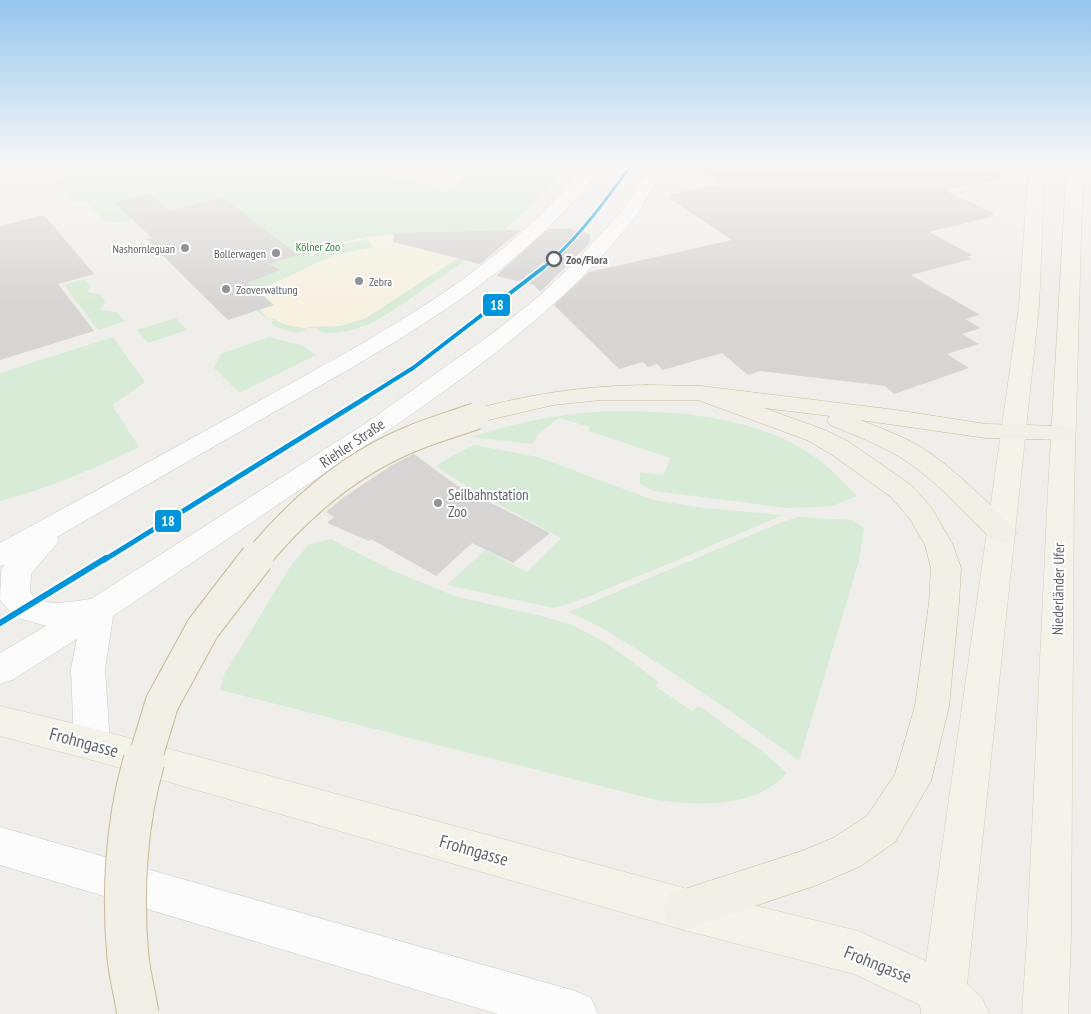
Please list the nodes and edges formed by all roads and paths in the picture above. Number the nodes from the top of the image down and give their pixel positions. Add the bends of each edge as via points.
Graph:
1 (554, 211) edge
2 (629, 211) edge
3 (1034, 211) edge
4 (1073, 211) edge
5 (701, 394) junction
6 (805, 406) junction
7 (1012, 432) junction
8 (1063, 433) junction
9 (63, 521) junction
10 (1002, 533) junction
11 (0, 537) edge
12 (0, 556) edge
13 (98, 610) junction
14 (0, 670) edge
15 (0, 721) edge
16 (92, 744) junction
17 (0, 846) edge
18 (684, 909) junction
19 (950, 1007) edge
20 (138, 1014) edge
21 (575, 1014) edge
22 (1045, 1014) edge

1 - 9 main road via 493,265 384,341
2 - 13 main road, Riehler Straße via 588,260 515,327 375,428
3 - 7 main road via 1029,306
4 - 8 main road, Niederländer Ufer
5 - 6 highway
5 - 18 highway via 816,435 868,466 900,491 921,514 939,545 946,568 932,706 912,781 881,829 847,852 803,870
5 - 20 highway, bridge via 601,393 553,398 476,416 410,439 364,463 305,506 279,532 203,628 162,703 138,782 126,858 128,958
6 - 7 highway
6 - 10 highway via 896,443 920,458
7 - 8 highway
7 - 10 main road
8 - 22 main road, Niederländer Ufer
9 - 11 main road
9 - 12 main road
9 - 13 main road via 16,571 14,597 26,609 49,615
10 - 19 main road via 958,862
13 - 14 main road, Riehler Straße
13 - 16 main road via 88,669
15 - 16 main road, Frohngasse
16 - 18 main road, Frohngasse
17 - 21 main road
18 - 19 main road, Frohngasse via 858,953

